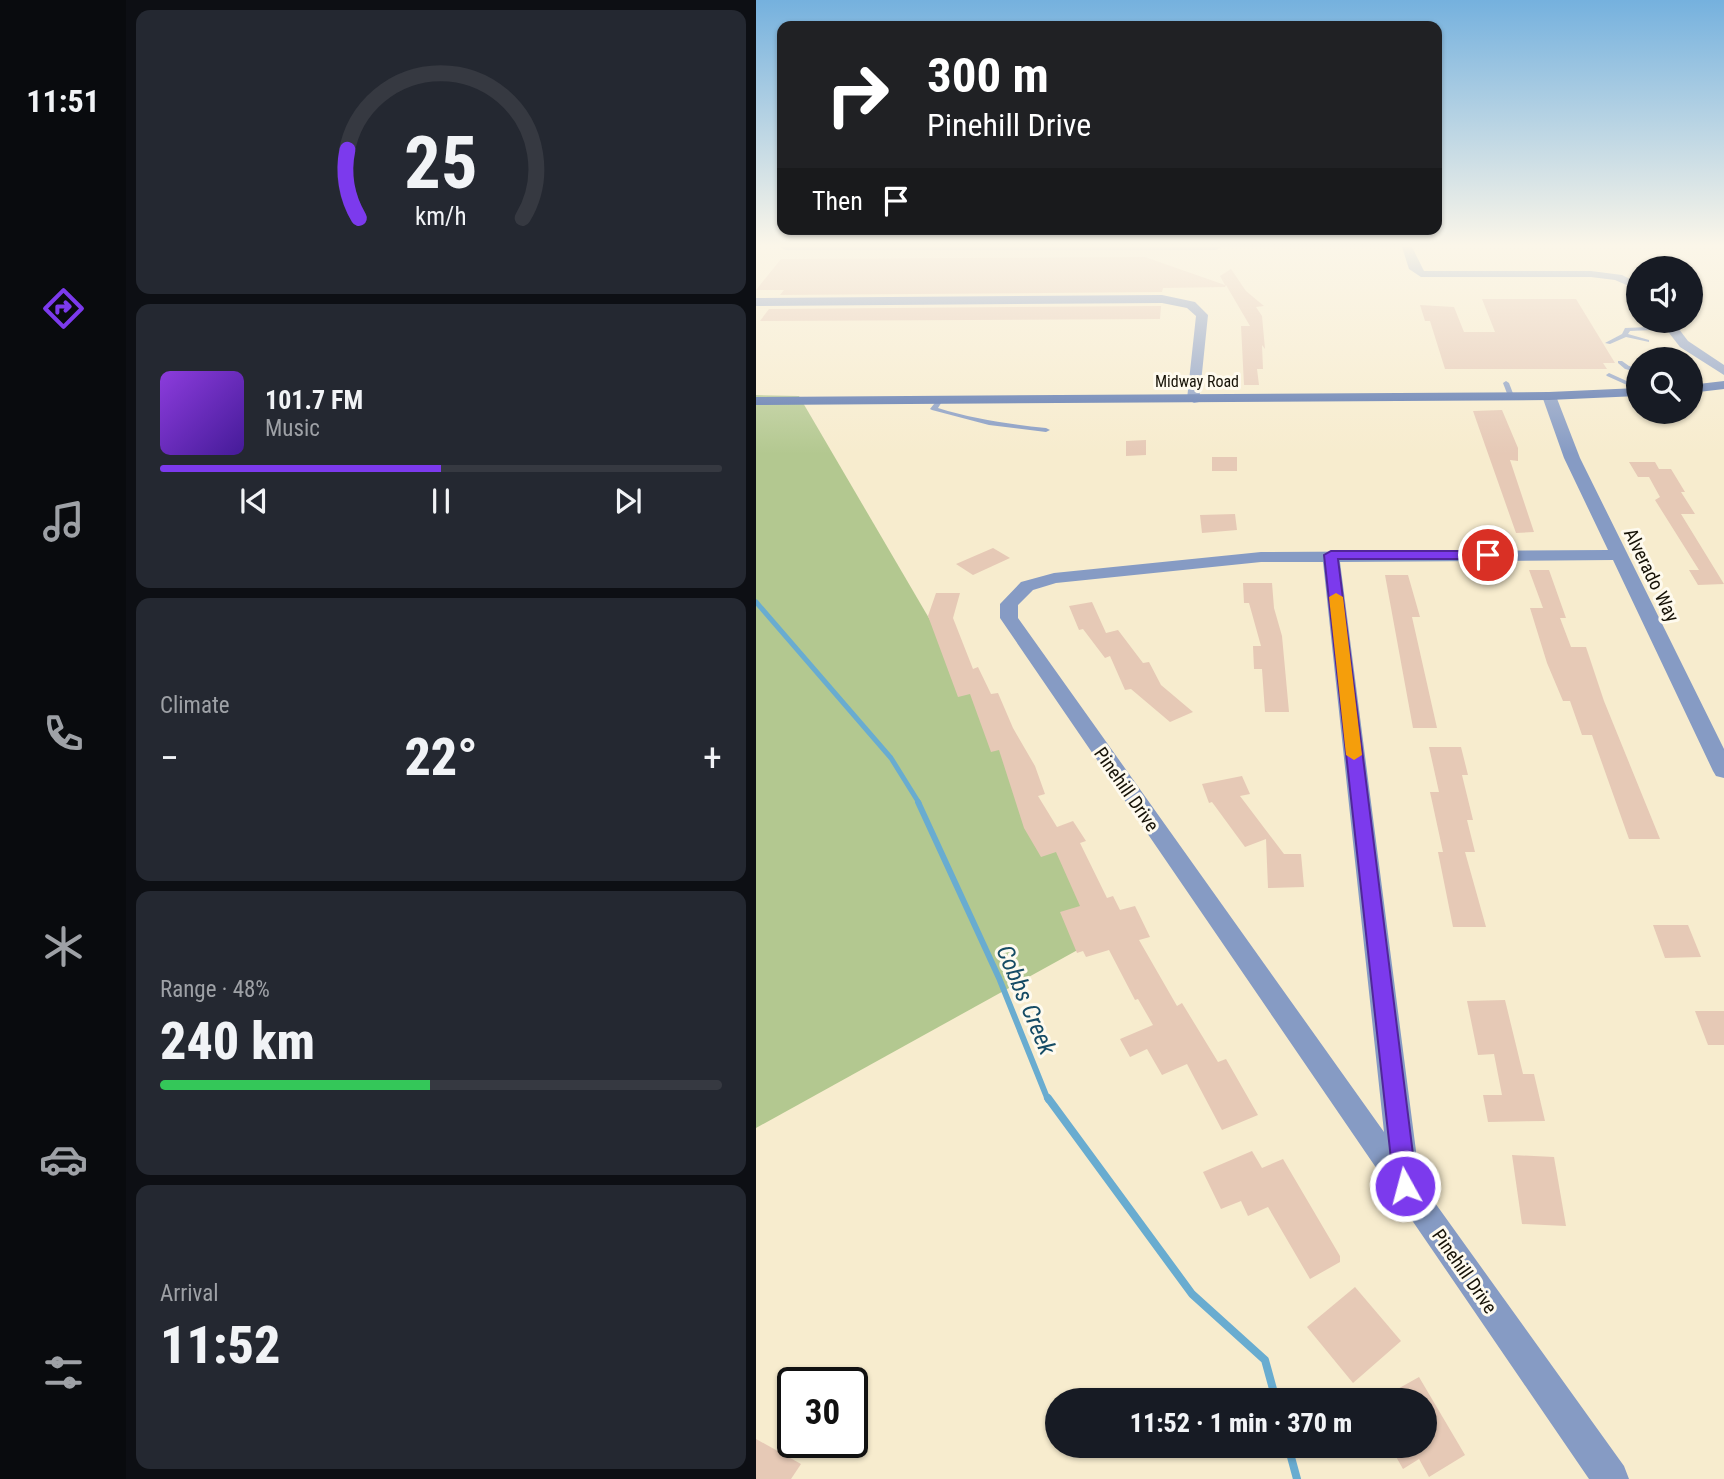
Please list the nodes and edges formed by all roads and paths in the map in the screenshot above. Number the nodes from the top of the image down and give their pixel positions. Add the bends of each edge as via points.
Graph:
1 (1202, 316) edge
2 (1677, 333) edge
3 (1625, 335) joint
4 (1647, 341) dead end
5 (1608, 343) dead end
6 (1620, 362) dead end
7 (1626, 367) edge
8 (1724, 370) edge
9 (1609, 375) dead end
10 (1626, 383) edge
11 (1724, 385) edge
12 (1703, 387) edge
13 (1626, 393) edge
14 (1549, 396) junction
15 (1194, 399) junction
16 (940, 400) junction
17 (756, 401) edge
18 (1046, 430) dead end
19 (1331, 555) junction
20 (1619, 555) junction
21 (1724, 771) edge
22 (1405, 1186) junction
23 (1611, 1479) edge

1 - 15 street
2 - 8 street via 1696,355
3 - 4 lane
3 - 5 lane
6 - 7 lane
9 - 10 lane
11 - 12 street
13 - 14 street, Midway Road
14 - 15 street, Midway Road via 1508,389
14 - 20 street, Alverado Way via 1572,458
15 - 16 street, Midway Road
16 - 17 street, Midway Road
16 - 18 lane via 934,409 962,418
19 - 20 street, Pinehill Drive
19 - 22 street
19 - 22 street, Pinehill Drive via 1261,557 1054,578 1027,586 1016,595 1009,604 1009,618
20 - 21 street, Alverado Way
22 - 23 street, Pinehill Drive

